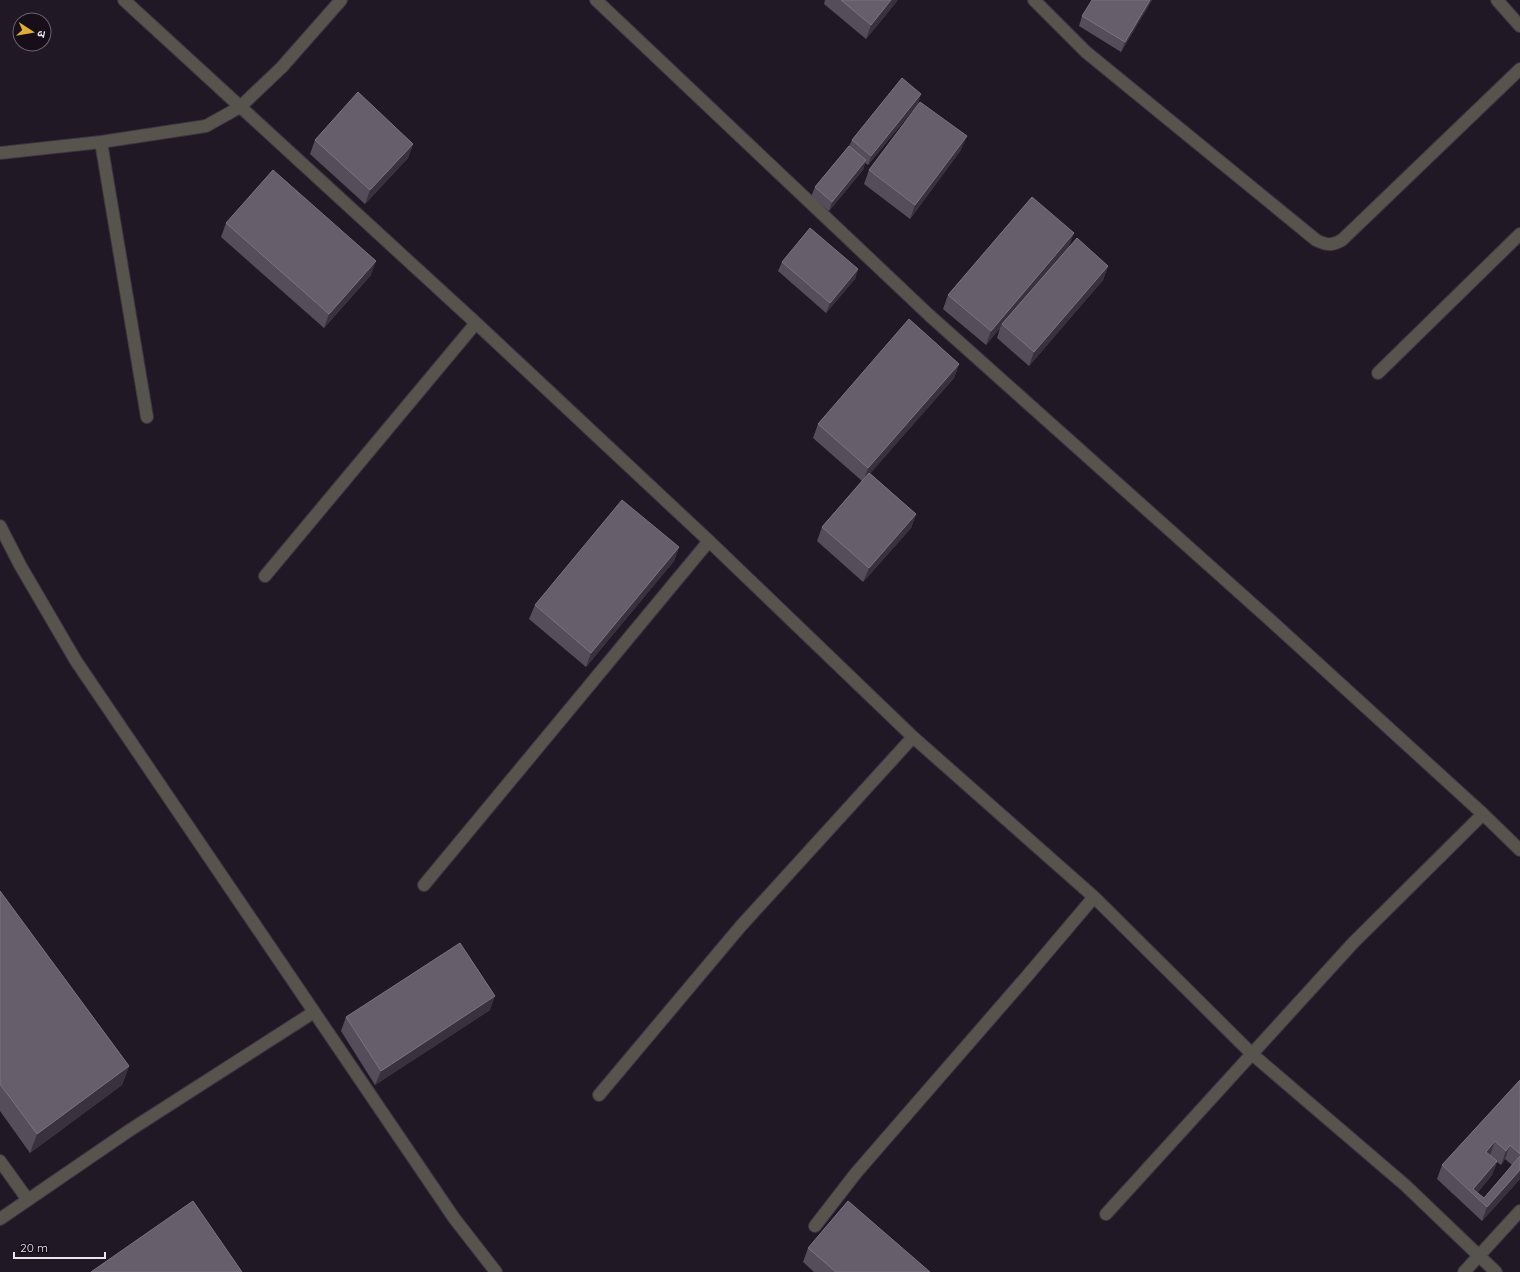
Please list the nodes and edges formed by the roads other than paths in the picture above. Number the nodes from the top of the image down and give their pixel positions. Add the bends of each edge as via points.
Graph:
1 (124, 0) edge
2 (341, 0) edge
3 (596, 0) edge
4 (1034, 0) edge
5 (1497, 0) edge
6 (1520, 26) edge
7 (1520, 69) edge
8 (240, 108) junction
9 (101, 142) junction
10 (0, 153) edge
11 (1520, 234) edge
12 (476, 323) junction
13 (1378, 373) dead end
14 (148, 417) dead end
15 (0, 526) edge
16 (709, 541) junction
17 (265, 576) dead end
18 (913, 737) junction
19 (1483, 814) junction
20 (1520, 850) edge
21 (424, 885) dead end
22 (1094, 897) junction
23 (314, 1012) junction
24 (1252, 1054) junction
25 (599, 1095) dead end
26 (0, 1162) edge
27 (28, 1200) junction
28 (1520, 1211) edge
29 (1106, 1214) dead end
30 (0, 1219) edge
31 (815, 1226) dead end
32 (1479, 1255) junction
33 (496, 1272) edge
34 (1464, 1272) edge
35 (1496, 1272) edge

1 - 8 street
2 - 8 street via 282,67
3 - 19 street via 929,315
4 - 7 street via 1086,52 1316,240 1325,244 1334,244 1342,240
5 - 6 street
8 - 9 street via 206,126
8 - 12 street
9 - 10 street
9 - 14 street
11 - 13 street
12 - 16 street
12 - 17 street
15 - 23 street via 76,661
16 - 18 street
16 - 21 street
18 - 22 street
18 - 25 street via 740,927
19 - 20 street
19 - 24 street via 1353,943
22 - 24 street
22 - 31 street via 856,1173
23 - 27 street via 130,1130
23 - 33 street via 454,1218
24 - 29 street
24 - 32 street via 1405,1185
26 - 27 street
27 - 30 street
28 - 32 street
32 - 34 street
32 - 35 street

